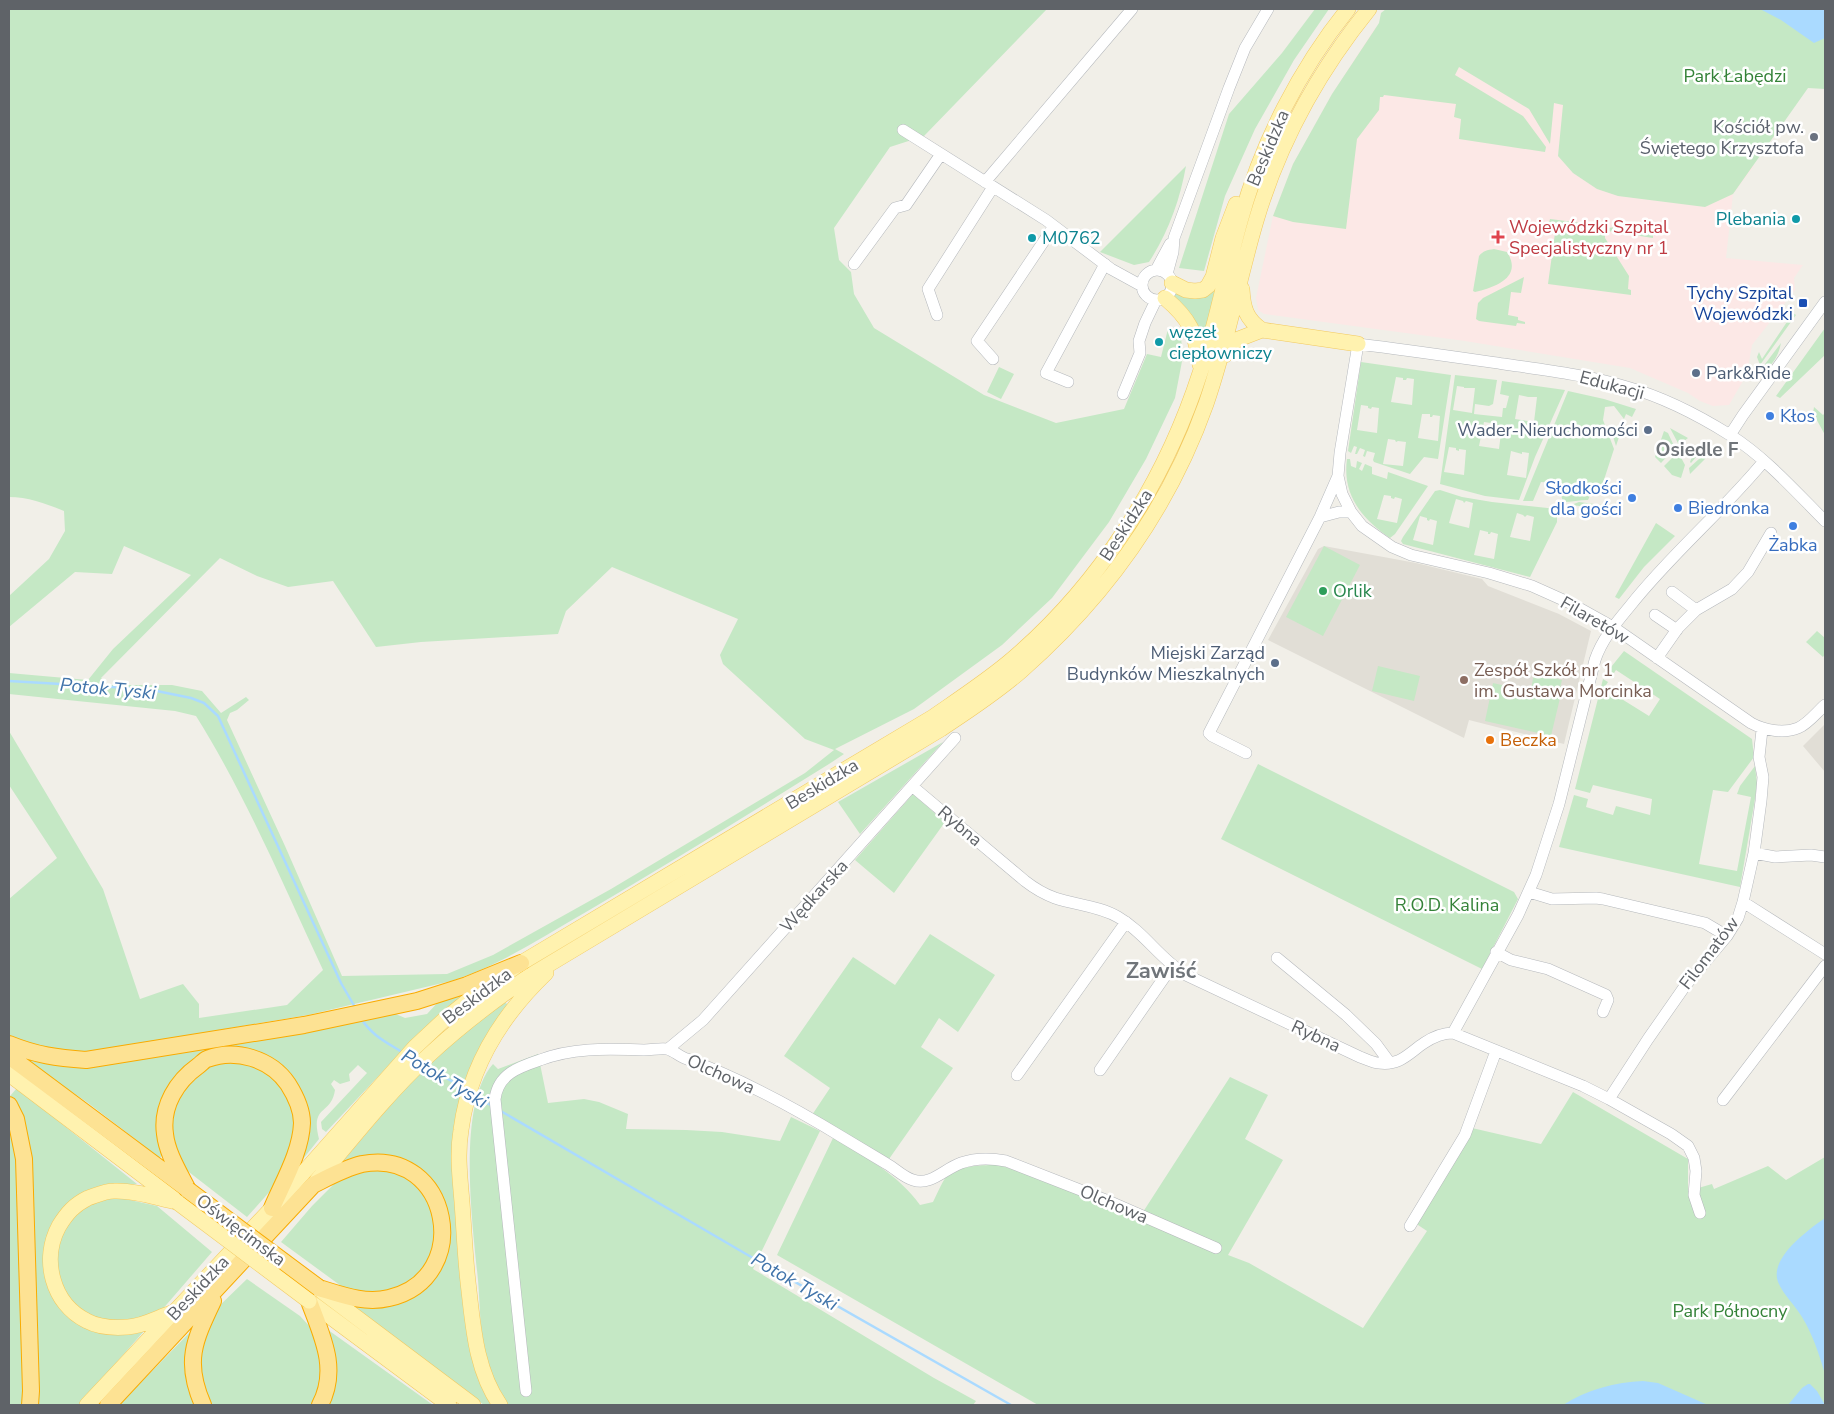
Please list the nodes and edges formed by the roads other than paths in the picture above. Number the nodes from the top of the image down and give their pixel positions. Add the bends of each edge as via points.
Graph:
1 (1132, 9) edge
2 (1268, 9) edge
3 (1348, 9) edge
4 (1369, 9) edge
5 (903, 130) dead end
6 (941, 154) junction
7 (1255, 175) junction
8 (989, 185) junction
9 (1054, 226) junction
10 (854, 264) dead end
11 (1105, 264) junction
12 (1242, 275) junction
13 (1165, 276) junction
14 (1151, 291) junction
15 (1825, 302) edge
16 (937, 315) dead end
17 (1262, 330) junction
18 (1358, 344) junction
19 (993, 359) dead end
20 (1208, 372) junction
21 (1068, 382) dead end
22 (1123, 394) dead end
23 (1730, 436) junction
24 (1764, 461) junction
25 (1338, 476) junction
26 (1351, 512) junction
27 (1320, 517) junction
28 (1825, 521) edge
29 (1771, 532) dead end
30 (1672, 592) dead end
31 (1696, 610) junction
32 (1655, 615) dead end
33 (1613, 627) junction
34 (1677, 630) junction
35 (1657, 658) junction
36 (1825, 705) edge
37 (1762, 730) junction
38 (955, 738) dead end
39 (1246, 753) dead end
40 (912, 786) junction
41 (1754, 853) junction
42 (1825, 857) edge
43 (1529, 892) junction
44 (1743, 902) junction
45 (1126, 922) junction
46 (1727, 936) junction
47 (1496, 952) junction
48 (566, 953) junction
49 (1825, 954) edge
50 (1277, 958) dead end
51 (521, 964) junction
52 (1825, 966) edge
53 (1174, 967) junction
54 (1603, 1012) dead end
55 (1453, 1033) junction
56 (9, 1044) edge
57 (668, 1049) junction
58 (1496, 1051) junction
59 (9, 1056) edge
60 (1390, 1063) junction
61 (405, 1068) junction
62 (1100, 1070) dead end
63 (9, 1074) edge
64 (1017, 1075) dead end
65 (1610, 1098) junction
66 (1723, 1100) dead end
67 (9, 1105) edge
68 (313, 1185) junction
69 (182, 1196) junction
70 (272, 1208) junction
71 (1700, 1213) dead end
72 (1410, 1226) dead end
73 (1216, 1248) dead end
74 (220, 1287) junction
75 (314, 1295) junction
76 (175, 1312) junction
77 (526, 1391) dead end
78 (30, 1405) edge
79 (87, 1405) edge
80 (108, 1405) edge
81 (204, 1405) edge
82 (320, 1405) edge
83 (449, 1405) edge
84 (473, 1405) edge
85 (500, 1405) edge

1 - 8 street
2 - 13 street via 1245,48 1174,238 1166,250
3 - 7 main road, Beskidzka via 1299,81
4 - 12 main road, Beskidzka via 1331,59 1296,119 1256,220
5 - 6 street
6 - 8 street
6 - 10 street via 906,205 895,208
7 - 13 main road via 1241,193 1232,213 1208,286 1203,290 1186,290
7 - 20 main road, Beskidzka via 1241,216
8 - 9 street
8 - 16 street via 928,289
9 - 11 street
9 - 19 street via 977,341
11 - 14 street
11 - 21 street via 1046,373
12 - 17 main road via 1243,305 1247,316
12 - 20 main road, Beskidzka
13 - 14 street
13 - 14 street via 1171,292
14 - 20 main road via 1187,319
14 - 22 street via 1139,341 1140,352
15 - 23 street
17 - 18 main road
17 - 20 main road via 1236,340
18 - 23 street, Edukacji via 1608,382 1678,407
18 - 25 street, Filaretów
20 - 48 main road, Beskidzka via 1196,429 1178,470 1138,540 1086,606 1020,672 941,730
20 - 51 main road, Beskidzka via 1191,400 1164,464 1100,566 1036,638 1009,662 933,717
23 - 24 street, Edukacji
24 - 28 street, Edukacji
24 - 33 street via 1661,569
25 - 26 street, Filaretów
25 - 27 street, Filaretów
26 - 27 street
26 - 33 street, Filaretów via 1362,526 1410,555 1532,586 1570,602
27 - 39 street, Filaretów via 1209,733
29 - 31 street via 1748,572 1732,589
30 - 31 street
31 - 34 street
32 - 34 street
33 - 35 street, Filaretów
33 - 43 street via 1594,660 1550,837
34 - 35 street
35 - 37 street, Filaretów
36 - 37 street via 1798,728
37 - 41 street, Filomatów via 1760,757 1763,777
38 - 40 street, Wędkarska
40 - 45 street, Rybna via 1032,887 1053,898 1110,913
40 - 57 street, Wędkarska via 703,1020
41 - 42 street via 1775,857
41 - 44 street, Filomatów
43 - 46 street via 1552,899 1603,899 1705,924
43 - 47 street
44 - 46 street, Filomatów
44 - 49 street
45 - 53 street, Rybna
45 - 64 street
46 - 65 street, Filomatów via 1685,986
47 - 54 street via 1510,960 1548,969 1606,995 1608,1000
47 - 55 street
48 - 61 main road, Beskidzka via 485,1006 428,1055
48 - 85 main road via 512,1008 498,1029 476,1072 460,1131 459,1162 474,1341 484,1374
50 - 60 street via 1346,1015 1376,1044
51 - 56 highway via 438,995 345,1016 86,1060 56,1058
51 - 61 main road, Beskidzka via 445,1019 415,1047
52 - 66 street
53 - 60 street, Rybna via 1199,982 1360,1057
53 - 62 street
55 - 58 street
55 - 60 street via 1443,1033 1405,1058
57 - 73 street, Olchowa via 795,1109 909,1179 926,1181 970,1161 1006,1161
57 - 77 street, Olchowa via 596,1049 559,1053 515,1069 498,1086 495,1099
58 - 65 street
58 - 72 street via 1465,1135
59 - 69 highway, Oświęcimska
61 - 68 main road, Beskidzka
61 - 70 main road, Beskidzka
63 - 69 main road, Oświęcimska
65 - 71 street via 1688,1146 1694,1158 1694,1195
67 - 78 highway via 16,1119 24,1159
68 - 74 highway, Beskidzka
68 - 75 highway via 363,1164 397,1166 428,1186 435,1197 444,1227 439,1257 430,1272 406,1292 369,1300
69 - 70 highway via 164,1132 170,1097 187,1074 207,1059 244,1056 267,1064 281,1074 295,1095 302,1121 299,1144
69 - 75 highway, Oświęcimska, bridge
69 - 76 main road via 114,1191 93,1196 65,1215 50,1248 55,1286 60,1296 87,1321 128,1328
70 - 76 main road, Beskidzka
74 - 80 highway, Beskidzka
74 - 81 highway via 198,1333 194,1353 193,1377
75 - 82 highway via 328,1354 328,1385
75 - 83 main road, Oświęcimska
75 - 84 main road, Oświęcimska
76 - 79 main road, Beskidzka

